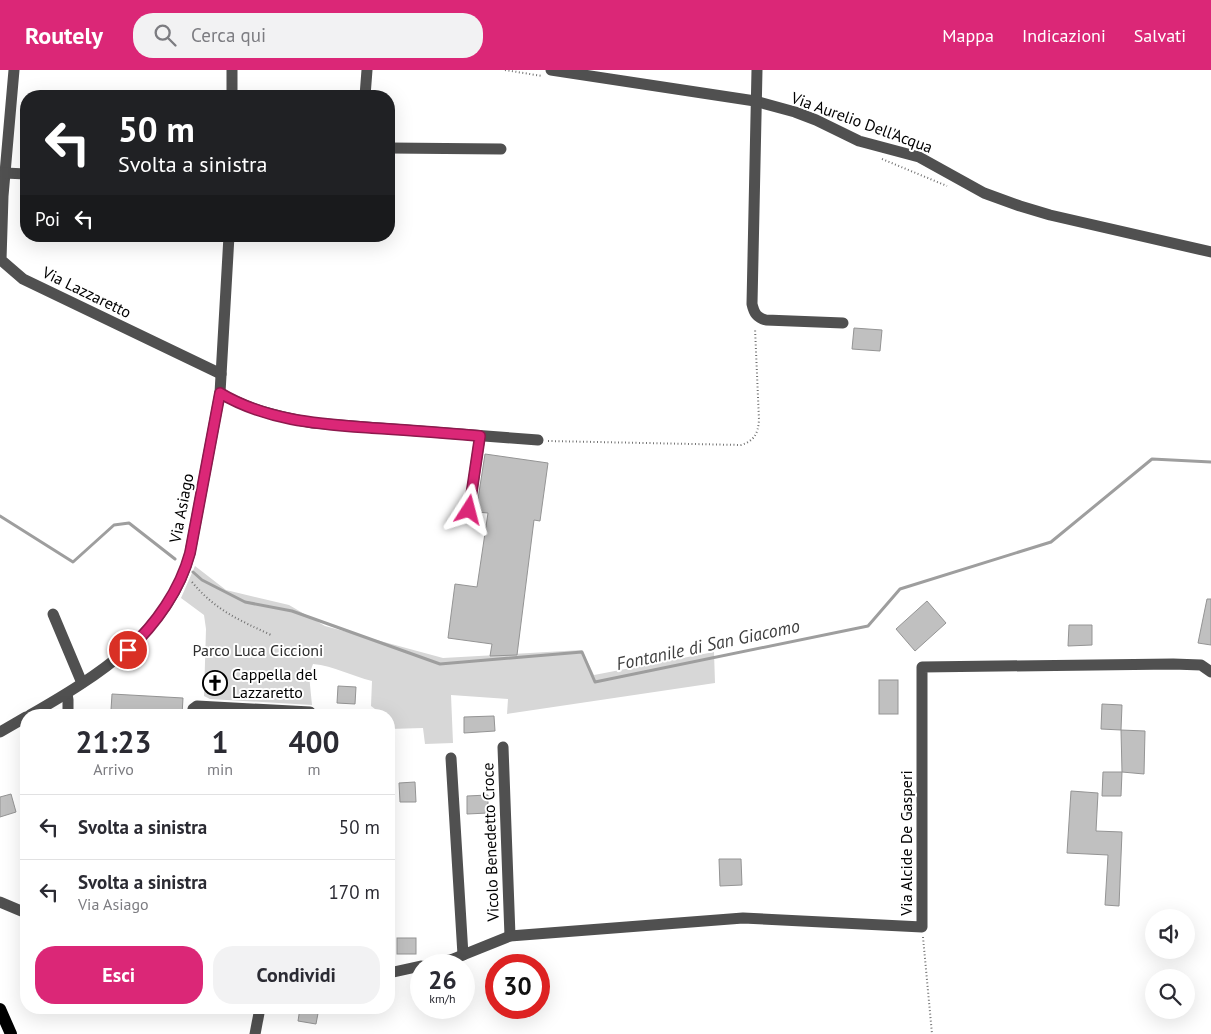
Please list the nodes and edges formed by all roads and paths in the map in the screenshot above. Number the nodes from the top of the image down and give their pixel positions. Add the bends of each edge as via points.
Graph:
1 (14, 70) edge
2 (232, 70) edge
3 (367, 70) edge
4 (505, 70) edge
5 (757, 70) edge
6 (547, 73) edge
7 (232, 90) edge
8 (365, 90) edge
9 (755, 101) junction
10 (6, 108) edge
11 (395, 148) edge
12 (501, 149) dead end
13 (875, 156) dead end
14 (5, 173) junction
15 (20, 174) edge
16 (947, 186) dead end
17 (2, 196) edge
18 (229, 242) edge
19 (1211, 252) edge
20 (1, 260) edge
21 (754, 313) junction
22 (843, 323) dead end
23 (221, 374) junction
24 (220, 393) junction
25 (480, 436) junction
26 (538, 440) joint
27 (469, 510) dead end
28 (184, 572) junction
29 (53, 614) dead end
30 (271, 634) dead end
31 (1211, 672) edge
32 (82, 683) junction
33 (67, 694) junction
34 (41, 709) edge
35 (68, 709) edge
36 (193, 709) edge
37 (254, 709) edge
38 (20, 720) edge
39 (0, 732) edge
40 (503, 747) dead end
41 (451, 758) dead end
42 (0, 902) edge
43 (20, 910) edge
44 (922, 927) junction
45 (510, 936) junction
46 (463, 954) edge
47 (465, 954) edge
48 (410, 968) edge
49 (395, 972) edge
50 (0, 1009) edge
51 (259, 1014) edge
52 (11, 1034) edge
53 (255, 1034) edge
54 (932, 1034) edge

1 - 10 street, Via Lazzaretto
2 - 7 street
3 - 8 street
4 - 6 path
5 - 9 street
6 - 9 street, Via Aurelio Dell'Acqua
9 - 19 street, Via Aurelio Dell'Acqua via 809,118 859,141 919,156 984,193 1020,206
9 - 21 street
10 - 14 street, Via Lazzaretto
11 - 12 street
13 - 16 path
14 - 15 street
14 - 17 street, Via Lazzaretto
17 - 20 street, Via Lazzaretto
18 - 23 street, Via Asiago
20 - 23 street, Via Lazzaretto via 23,279
21 - 22 street via 766,320
21 - 26 path via 760,420 755,438 748,443
23 - 24 street, Via Asiago
24 - 25 street via 251,409 313,423
24 - 28 street, Via Asiago
25 - 26 street
25 - 27 street
28 - 30 path via 218,608
28 - 32 street, Via Asiago via 167,603 137,641 118,659
29 - 32 street
31 - 44 street, Via Alcide De Gasperi via 1201,665 1173,664 922,668
32 - 33 street, Via Asiago
33 - 34 street, Via Asiago
33 - 35 street
36 - 37 street via 197,706
38 - 39 street
40 - 45 street, Vicolo Benedetto Croce
41 - 46 street
42 - 43 street
44 - 45 street, Via Alcide De Gasperi via 743,918
44 - 54 path
45 - 47 street, Via Alcide De Gasperi
48 - 49 street
50 - 52 main road
51 - 53 street

